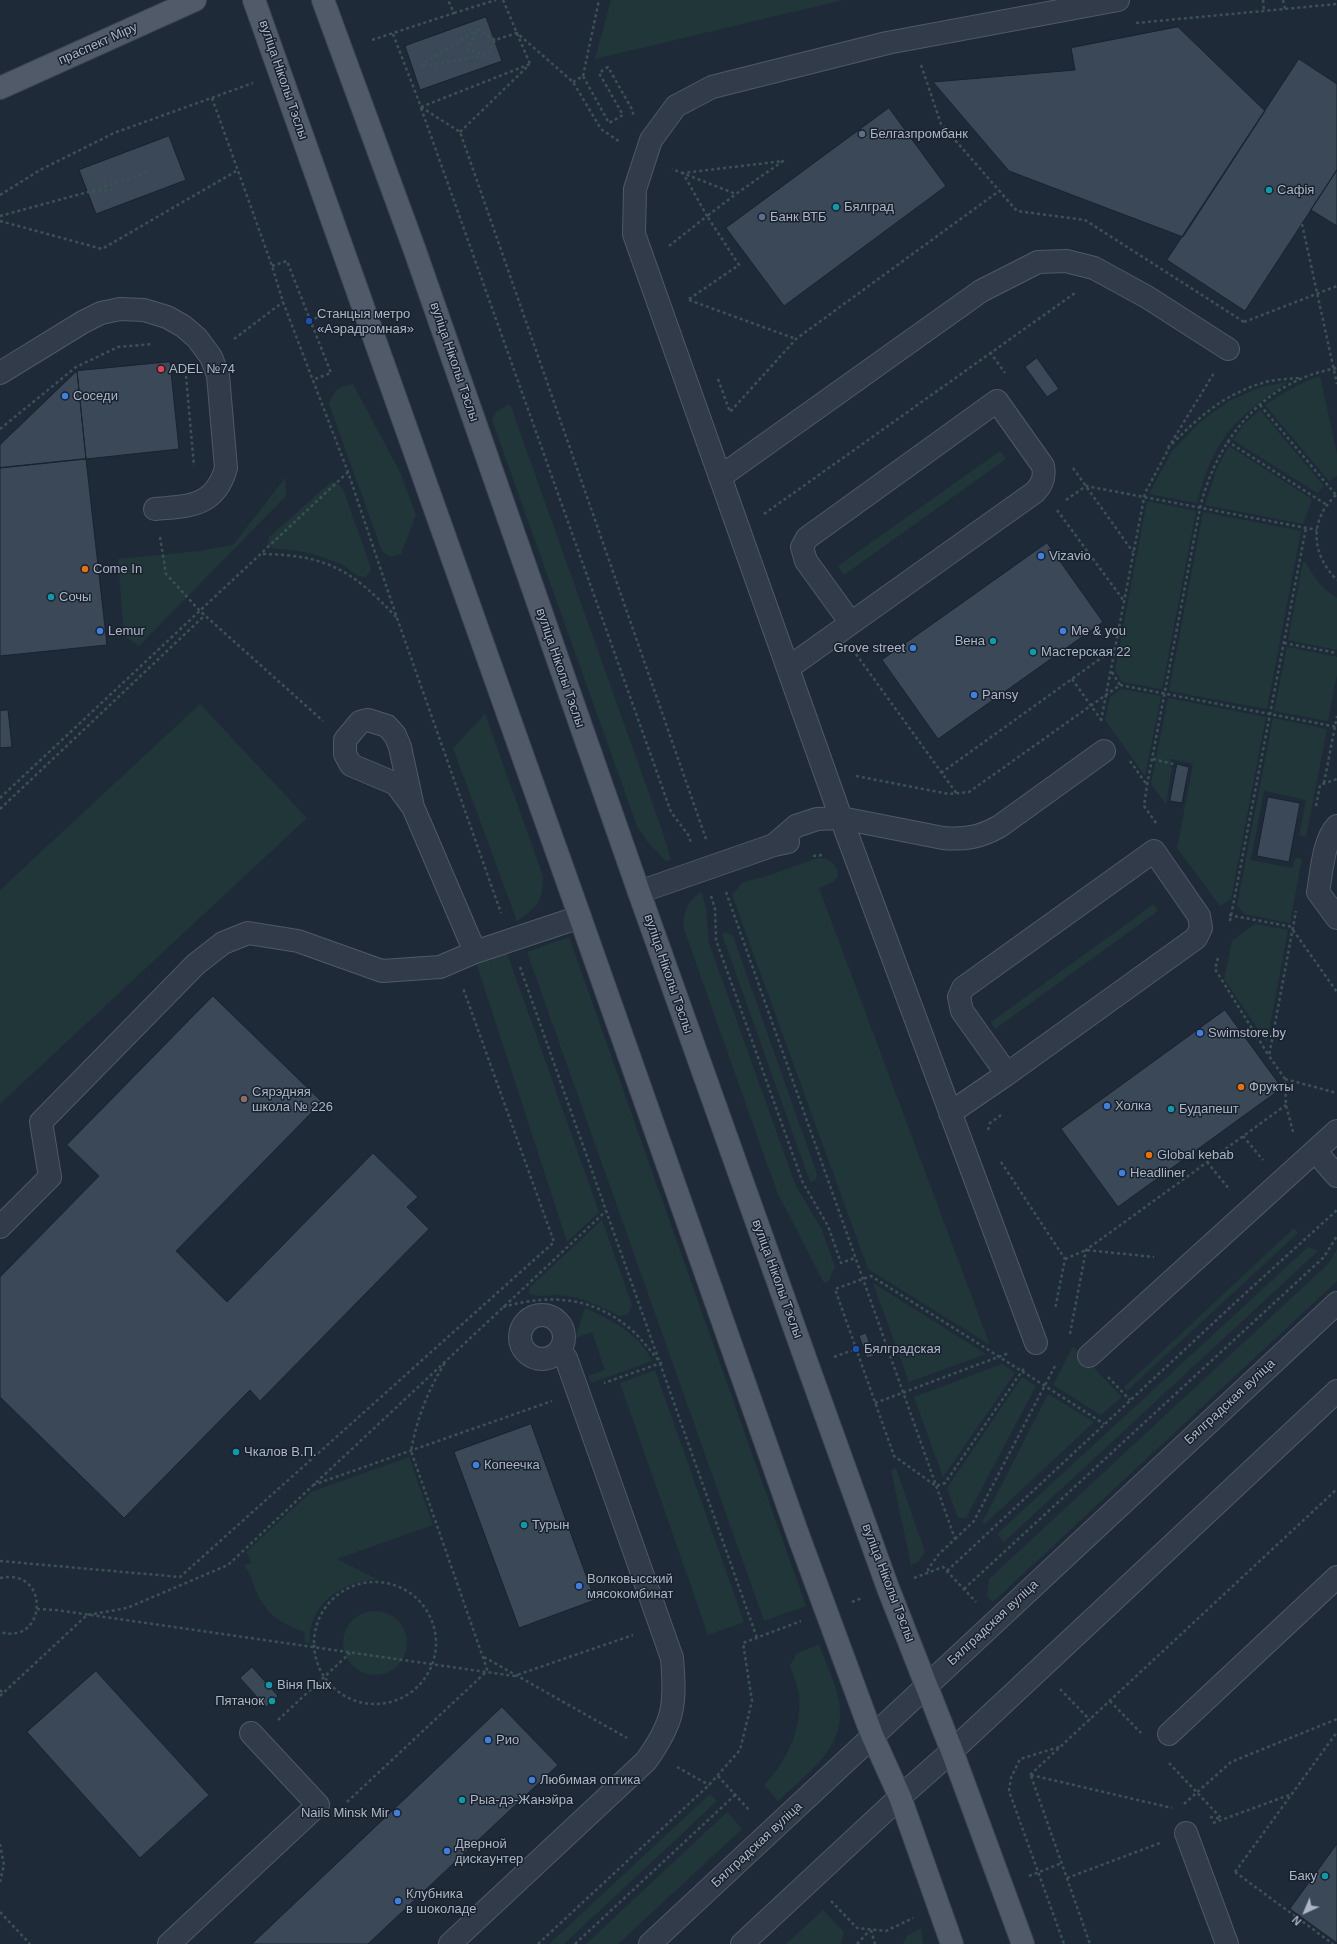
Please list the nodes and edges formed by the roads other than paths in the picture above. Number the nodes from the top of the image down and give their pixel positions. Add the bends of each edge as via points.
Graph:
1 (195, 0) edge
2 (254, 0) edge
3 (323, 0) edge
4 (1118, 0) edge
5 (0, 88) edge
6 (1228, 349) dead end
7 (0, 373) edge
8 (720, 477) junction
9 (155, 509) road end
10 (845, 627) junction
11 (788, 668) junction
12 (1104, 752) dead end
13 (413, 807) junction
14 (841, 818) junction
15 (1337, 826) edge
16 (639, 892) junction
17 (580, 916) junction
18 (1337, 918) edge
19 (475, 952) junction
20 (1007, 1074) junction
21 (950, 1113) junction
22 (1337, 1131) edge
23 (1315, 1151) junction
24 (1337, 1176) edge
25 (0, 1227) edge
26 (1337, 1303) edge
27 (1040, 1342) road end
28 (559, 1352) dead end
29 (1089, 1356) road end
30 (1337, 1391) edge
31 (1337, 1577) edge
32 (927, 1685) junction
33 (1169, 1734) dead end
34 (872, 1735) junction
35 (254, 1736) road end
36 (952, 1751) junction
37 (900, 1797) junction
38 (1186, 1833) dead end
39 (168, 1944) edge
40 (450, 1944) edge
41 (650, 1944) edge
42 (742, 1944) edge
43 (952, 1944) edge
44 (1024, 1944) edge
45 (1227, 1944) edge

1 - 5 main road, праспект Міру
2 - 17 main road, вуліца Ніколы Тэслы
3 - 16 main road, вуліца Ніколы Тэслы via 416,256
4 - 8 street via 887,43 712,87 676,106 651,140 635,189 634,234
6 - 8 street via 1148,297 1094,268 1066,261 1038,262 981,291
7 - 9 street via 83,322 101,313 120,309 144,310 167,317 197,338 211,357 218,376 226,468 223,480 209,498 197,504
8 - 11 street
10 - 10 street via 1039,488 1044,477 1043,466 997,401 807,538 802,547 806,560
10 - 11 street
11 - 14 street
12 - 14 street via 1000,826 973,838 943,838
13 - 13 street via 396,784 351,765 345,754 344,740 360,722 368,720 387,726 395,736 400,747
13 - 19 street
14 - 16 street via 822,833 801,840 774,844
14 - 21 street
15 - 18 street via 1331,832 1328,841 1318,892
16 - 32 main road, вуліца Ніколы Тэслы via 886,1580
17 - 19 street
17 - 34 main road, вуліца Ніколы Тэслы via 791,1517
19 - 25 street via 440,967 382,971 298,941 248,933 222,943 196,964 41,1122 50,1177
20 - 20 street via 962,1011 959,997 963,988 1154,851 1199,916 1201,928 1196,938
20 - 21 street
21 - 27 street
22 - 23 street
23 - 24 street
23 - 29 street
26 - 32 street, Бялградская вуліца
28 - 40 street via 566,1358 672,1658 672,1712 664,1736 646,1761
30 - 36 street
31 - 33 street
32 - 34 street, Бялградская вуліца
32 - 36 main road, вуліца Ніколы Тэслы
34 - 37 main road, вуліца Ніколы Тэслы
34 - 41 street, Бялградская вуліца
35 - 39 street via 318,1805
36 - 37 street
36 - 44 main road, вуліца Ніколы Тэслы
37 - 42 street
37 - 43 main road, вуліца Ніколы Тэслы
38 - 45 street

